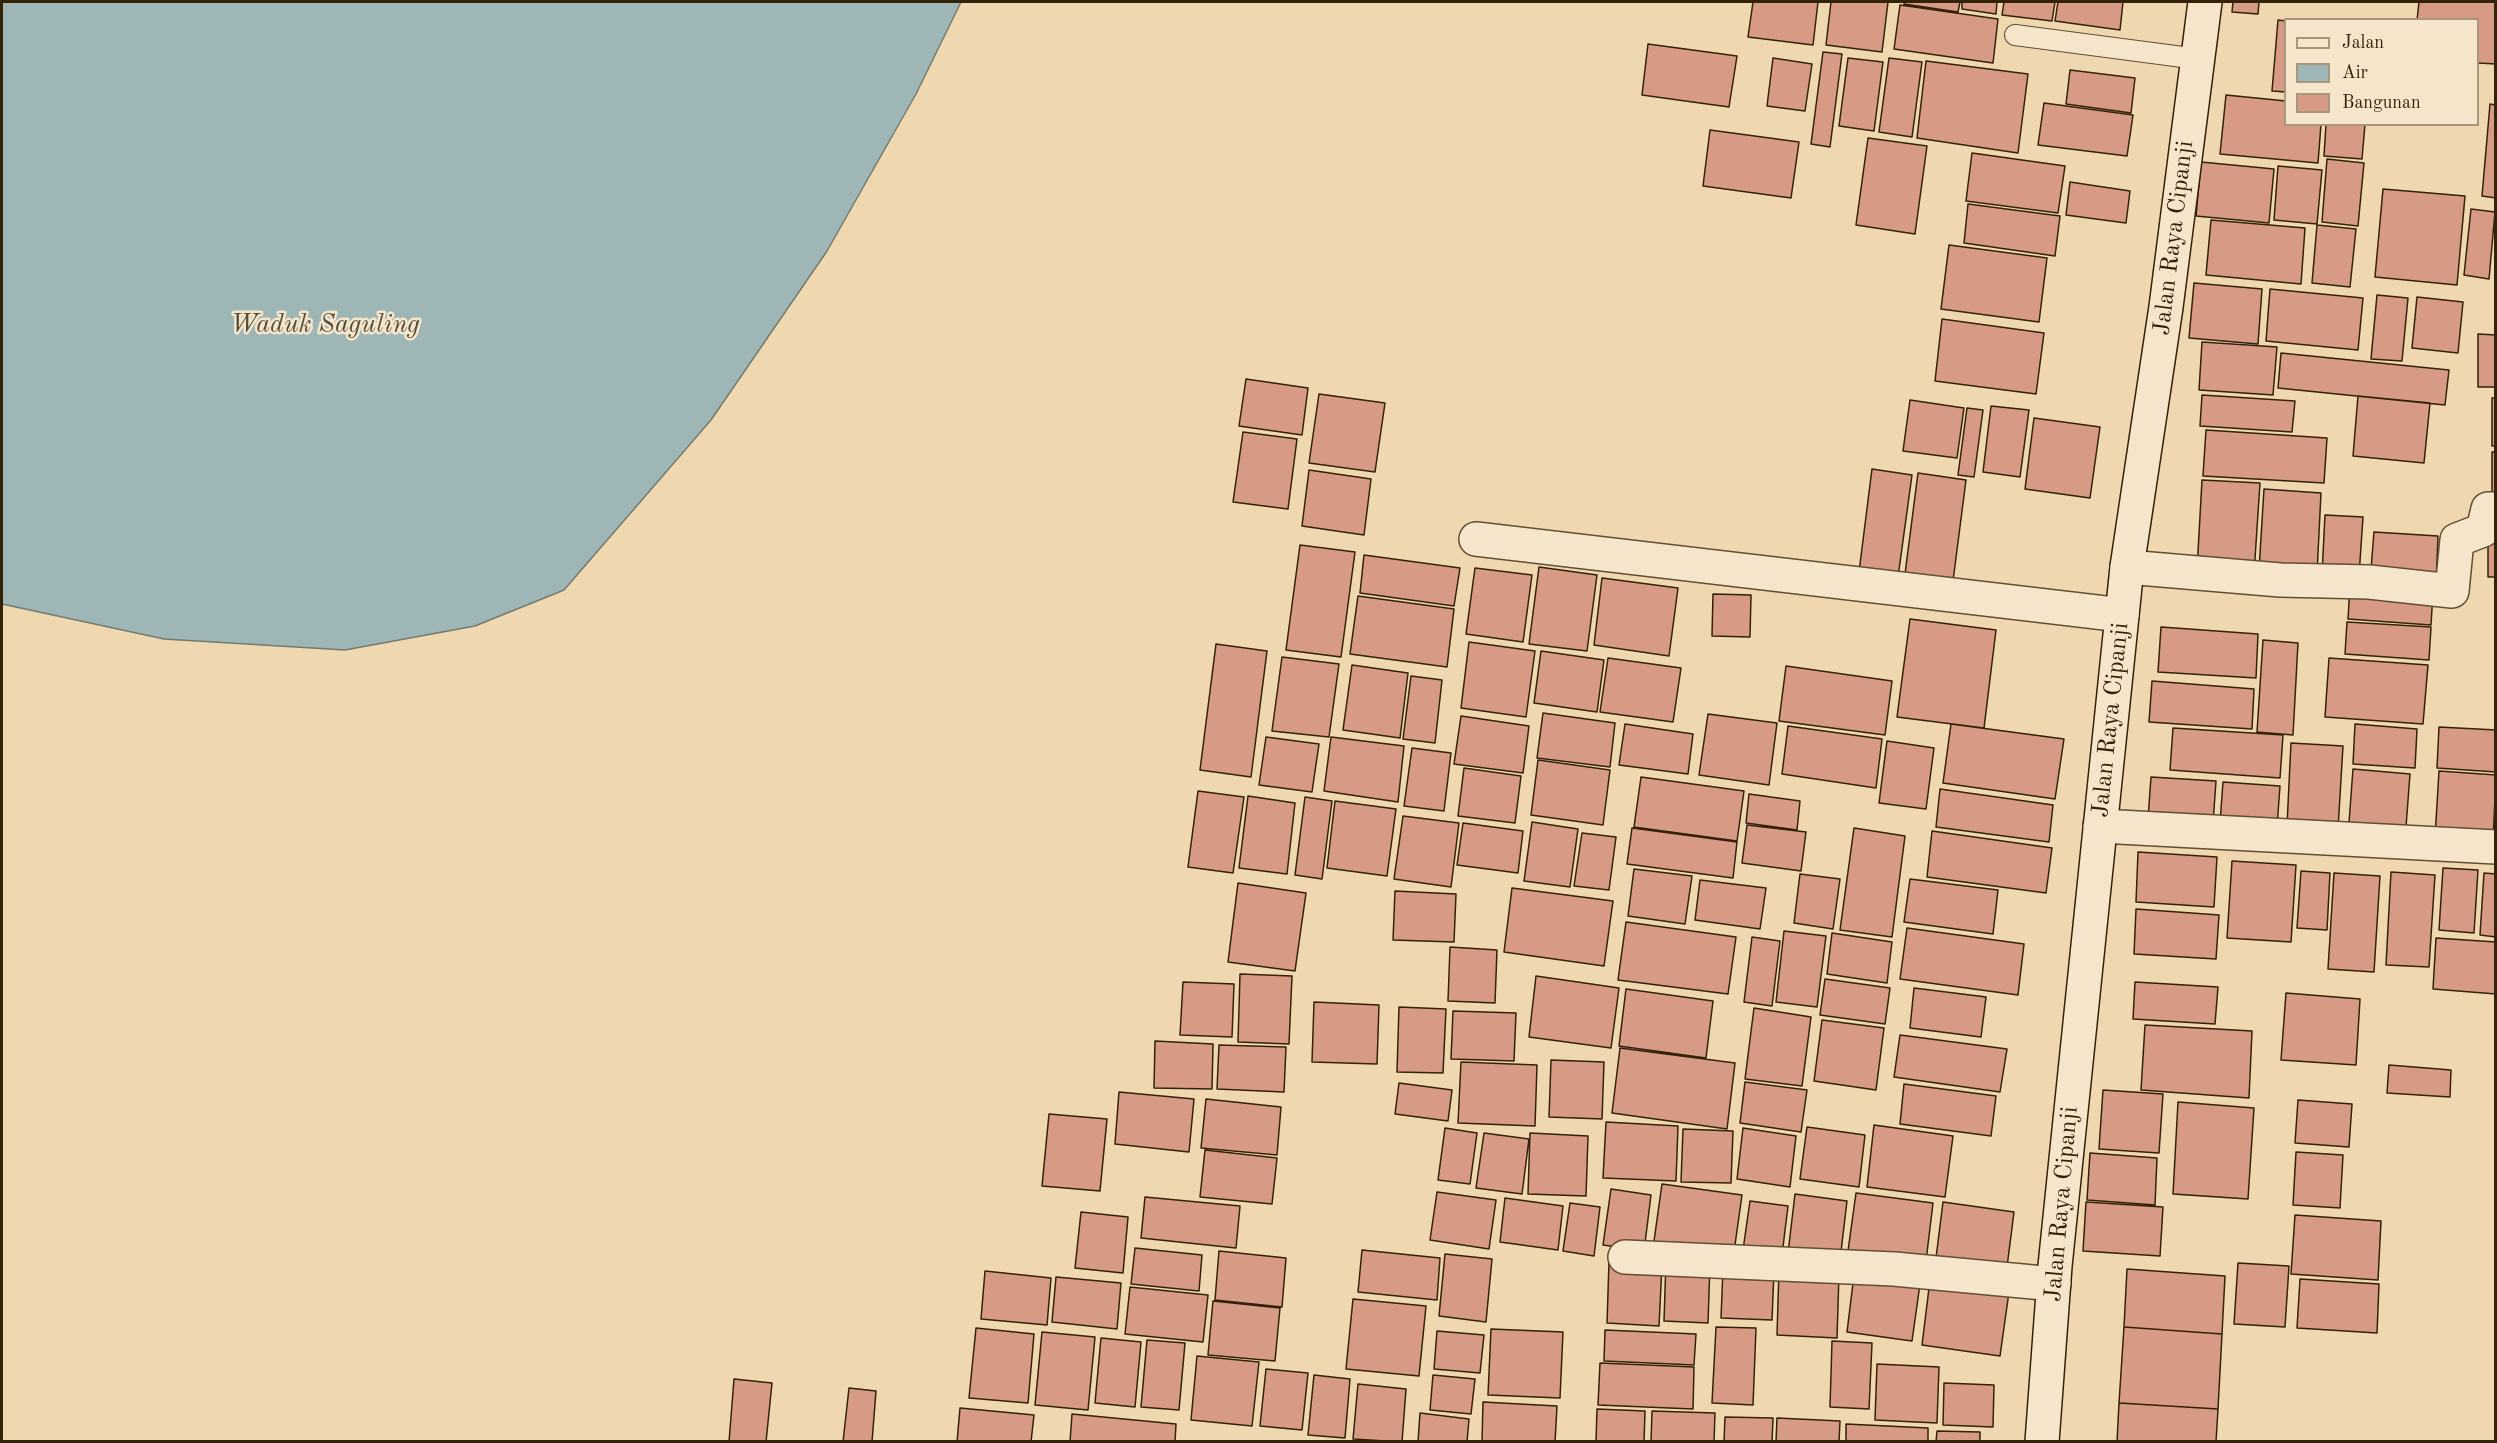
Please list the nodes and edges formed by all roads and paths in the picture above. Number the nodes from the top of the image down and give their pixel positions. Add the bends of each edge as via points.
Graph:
1 (2205, 2) edge
2 (2015, 35) dead end
3 (2198, 59) junction
4 (2496, 509) edge
5 (1476, 539) dead end
6 (2127, 567) junction
7 (2122, 615) junction
8 (2100, 826) junction
9 (2496, 847) edge
10 (1625, 1257) dead end
11 (2054, 1284) junction
12 (2042, 1442) edge

1 - 3 street, Jalan Raya Cipanji
2 - 3 lane
3 - 6 street, Jalan Raya Cipanji
4 - 6 street via 2488,509 2483,530 2457,540 2452,591
5 - 7 street
6 - 7 street, Jalan Raya Cipanji
7 - 8 street, Jalan Raya Cipanji
8 - 9 street
8 - 11 street, Jalan Raya Cipanji
10 - 11 street via 1894,1269
11 - 12 street, Jalan Raya Cipanji

